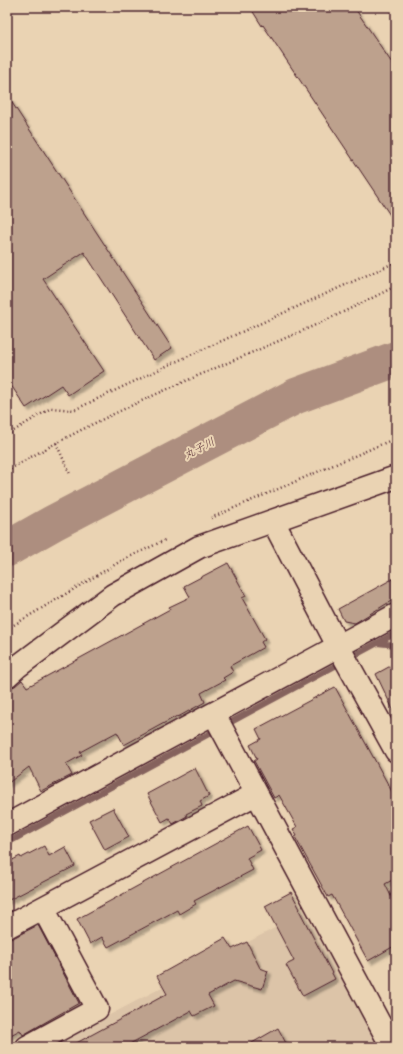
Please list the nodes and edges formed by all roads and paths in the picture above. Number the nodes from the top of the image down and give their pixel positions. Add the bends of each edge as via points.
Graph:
1 (396, 262) edge
2 (396, 286) edge
3 (7, 435) edge
4 (56, 443) junction
5 (7, 470) edge
6 (70, 474) dead end
7 (396, 477) edge
8 (273, 521) junction
9 (396, 615) edge
10 (338, 646) junction
11 (7, 676) edge
12 (214, 714) junction
13 (390, 724) edge
14 (396, 751) edge
15 (256, 794) junction
16 (7, 825) edge
17 (43, 908) junction
18 (7, 927) edge
19 (392, 1042) edge
20 (27, 1047) edge

1 - 3 path via 74,410 51,408
2 - 4 path via 313,326 114,413
4 - 5 path
4 - 6 path
7 - 8 street
8 - 10 street
8 - 11 street via 199,547 113,595
9 - 10 street
10 - 12 street
10 - 13 street
12 - 15 street
12 - 16 street
13 - 14 street
15 - 17 street
15 - 19 street
17 - 18 street
17 - 20 street via 97,1010

